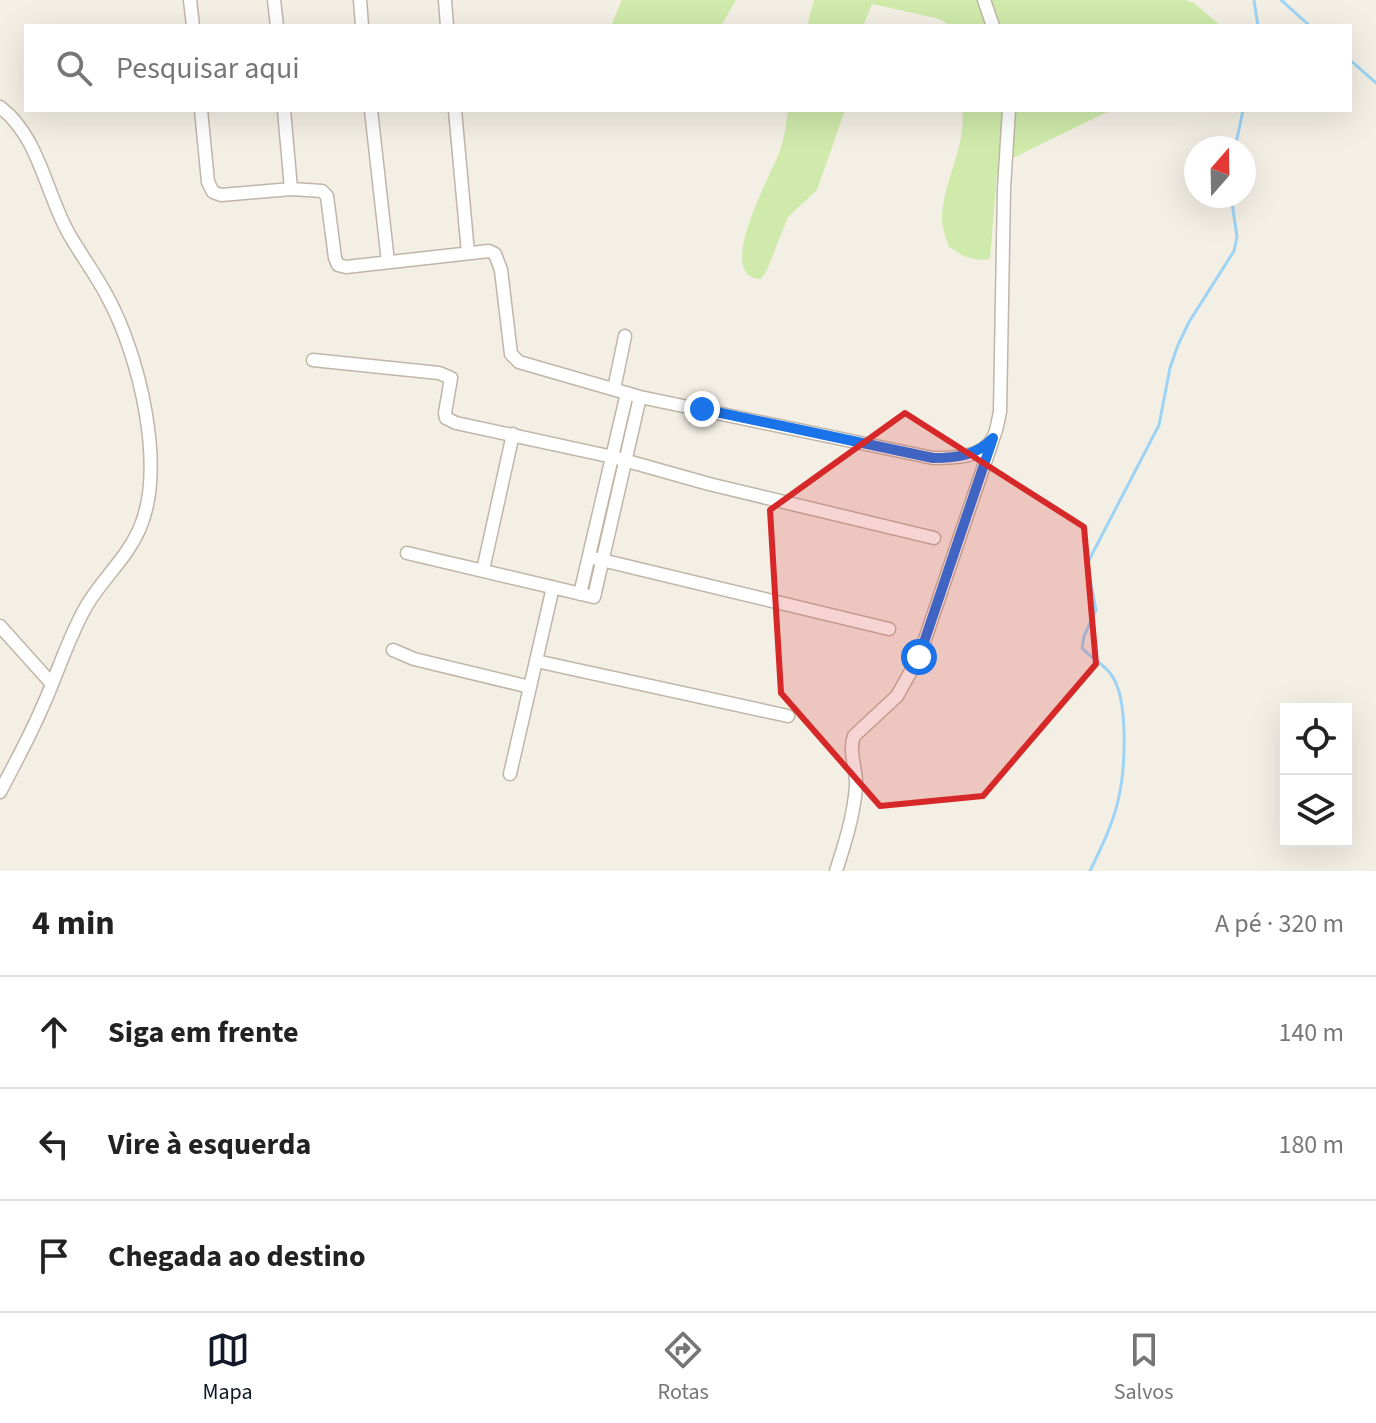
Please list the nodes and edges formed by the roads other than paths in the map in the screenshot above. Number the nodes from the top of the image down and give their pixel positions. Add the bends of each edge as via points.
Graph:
1 (190, 0) edge
2 (274, 0) edge
3 (360, 0) edge
4 (445, 0) edge
5 (984, 0) edge
6 (193, 24) edge
7 (277, 24) edge
8 (362, 24) edge
9 (447, 24) edge
10 (992, 24) edge
11 (0, 107) edge
12 (201, 112) edge
13 (284, 112) edge
14 (371, 112) edge
15 (455, 112) edge
16 (1009, 112) edge
17 (291, 189) junction
18 (468, 253) junction
19 (388, 262) junction
20 (625, 336) dead end
21 (313, 360) dead end
22 (620, 391) junction
23 (640, 397) junction
24 (513, 434) junction
25 (993, 438) junction
26 (620, 459) junction
27 (934, 538) dead end
28 (407, 553) dead end
29 (589, 557) junction
30 (602, 561) junction
31 (483, 570) junction
32 (553, 587) junction
33 (580, 594) junction
34 (0, 626) edge
35 (889, 629) dead end
36 (393, 650) dead end
37 (536, 661) junction
38 (52, 684) junction
39 (530, 687) junction
40 (788, 716) dead end
41 (510, 774) dead end
42 (0, 792) edge
43 (836, 871) edge

1 - 6 street
2 - 7 street
3 - 8 street
4 - 9 street
5 - 10 street
11 - 38 street via 31,147 58,214 112,307 128,345 152,445 152,478 139,530 122,562 88,604
12 - 17 street via 213,192
13 - 17 street
14 - 19 street
15 - 18 street
16 - 25 street via 1002,388
17 - 19 street via 327,196 338,265
18 - 19 street
18 - 22 street via 495,254 513,358
20 - 22 street
21 - 24 street via 445,375 452,382 446,418
22 - 23 street
22 - 26 street
23 - 25 street via 933,458 958,458
23 - 26 street
24 - 26 street
24 - 31 street
25 - 43 street via 919,657 897,696 851,744 854,807
26 - 27 street
26 - 29 street
26 - 30 street
28 - 31 street
29 - 30 street
29 - 33 street
30 - 33 street via 594,597
30 - 35 street
31 - 32 street
32 - 33 street
32 - 37 street
34 - 38 street
36 - 39 street
37 - 39 street
37 - 40 street
38 - 42 street
39 - 41 street

